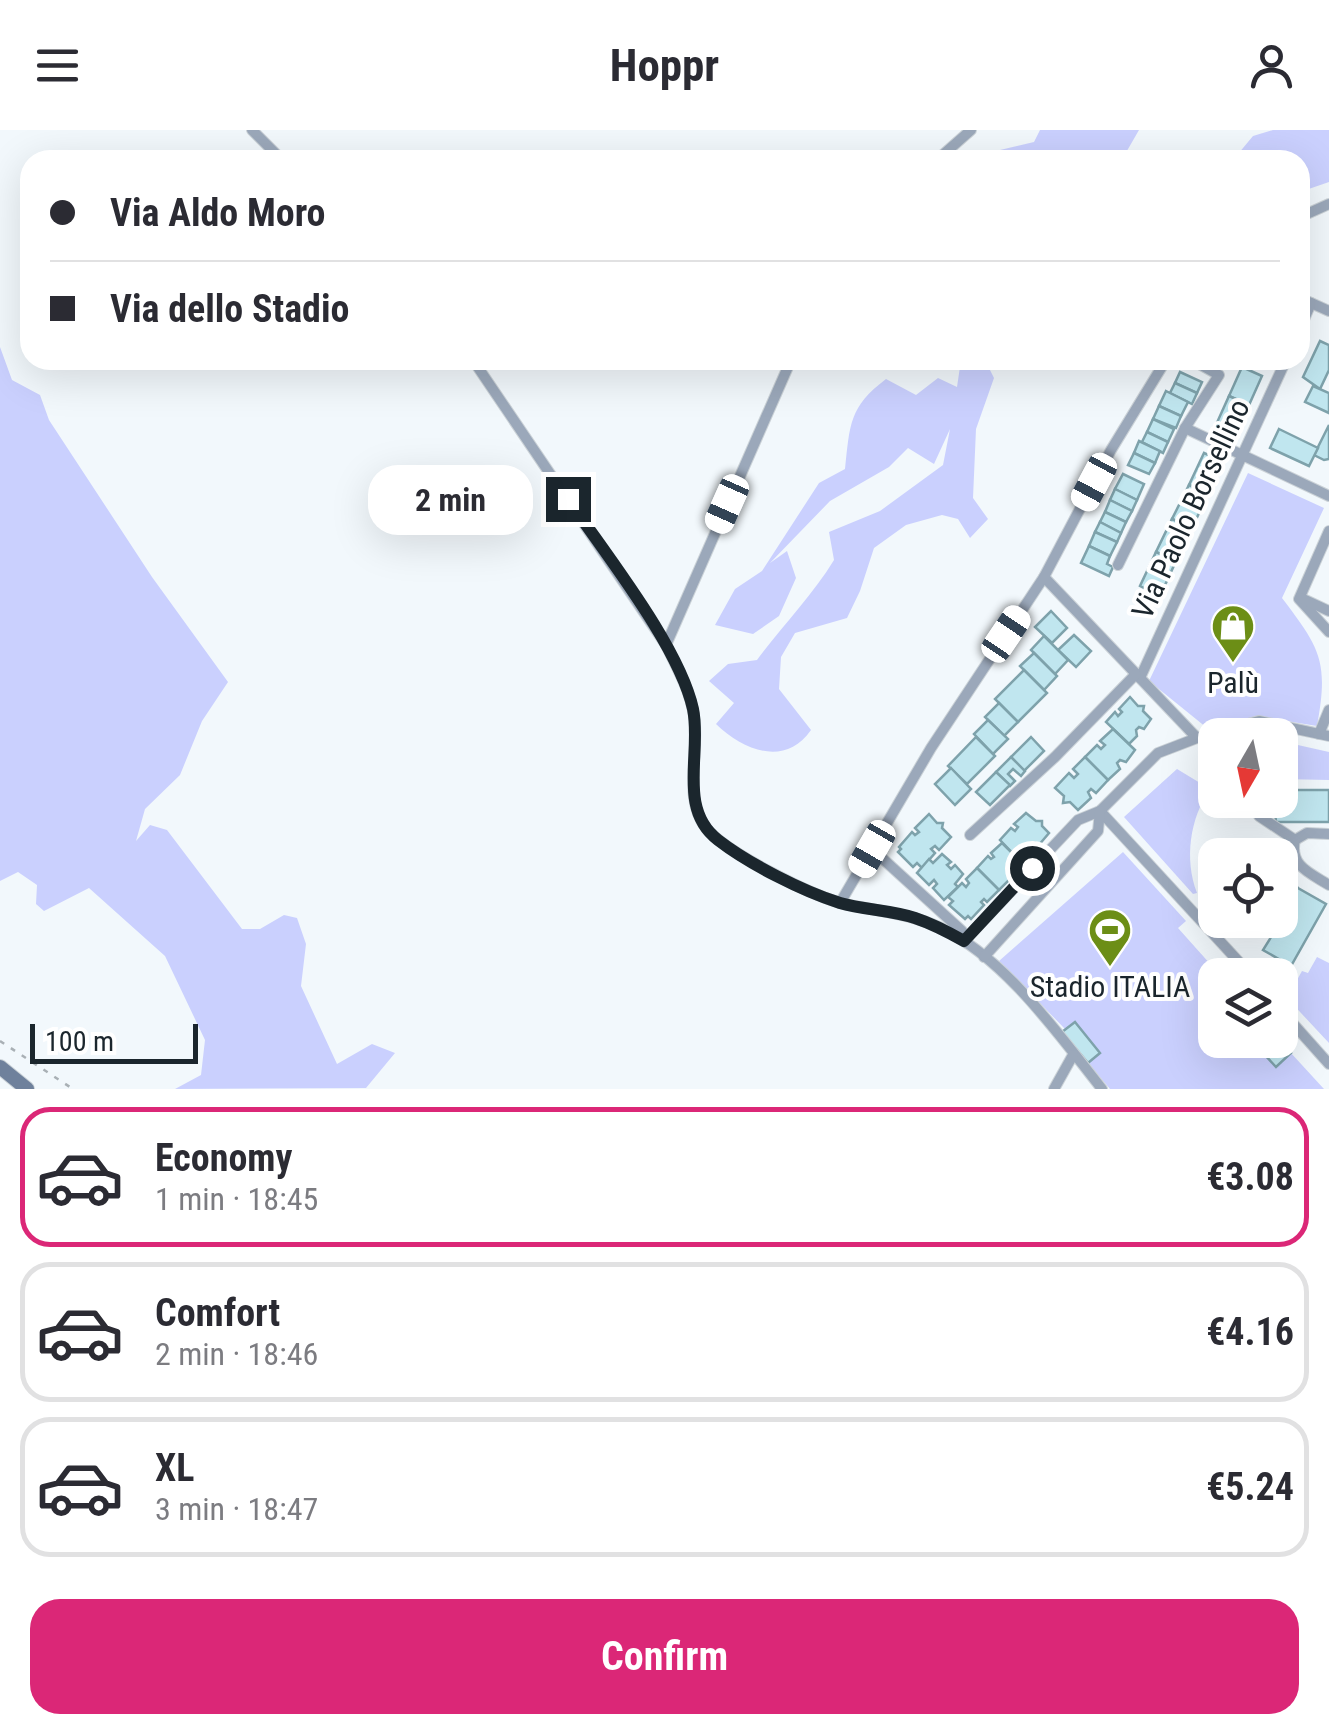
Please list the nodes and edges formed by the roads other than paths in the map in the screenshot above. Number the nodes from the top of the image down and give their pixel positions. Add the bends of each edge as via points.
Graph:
1 (252, 130) edge
2 (971, 130) edge
3 (272, 150) edge
4 (948, 150) edge
5 (480, 370) edge
6 (787, 370) edge
7 (1160, 370) edge
8 (1210, 370) edge
9 (1282, 370) edge
10 (1185, 428) junction
11 (1244, 456) junction
12 (1329, 496) edge
13 (1329, 531) edge
14 (1118, 565) dead end
15 (1044, 577) junction
16 (1300, 597) junction
17 (1329, 611) edge
18 (1329, 632) edge
19 (666, 646) junction
20 (1138, 676) junction
21 (1329, 710) edge
22 (1324, 735) edge
23 (1197, 738) junction
24 (1100, 811) junction
25 (1261, 818) edge
26 (1329, 834) edge
27 (970, 835) dead end
28 (1292, 838) edge
29 (1298, 838) edge
30 (872, 849) junction
31 (1298, 866) edge
32 (1329, 885) edge
33 (840, 903) junction
34 (964, 941) junction
35 (984, 957) junction
36 (1234, 958) edge
37 (1298, 1029) edge
38 (1073, 1054) junction
39 (1329, 1064) edge
40 (0, 1067) edge
41 (27, 1089) edge
42 (1054, 1089) edge
43 (1102, 1089) edge

1 - 3 street
2 - 4 street
5 - 19 street
6 - 19 street
7 - 15 street
8 - 10 street via 1219,375
9 - 11 street, Via Paolo Borsellino
10 - 11 street
10 - 14 street
11 - 12 street
11 - 20 street, Via Paolo Borsellino
13 - 16 street
15 - 20 street
15 - 30 street
16 - 17 street
16 - 18 street
19 - 33 street via 694,713 694,800 703,825 763,867
20 - 23 street
20 - 27 street, Via Paolo Borsellino
21 - 22 street
22 - 23 street via 1259,721
23 - 24 street via 1158,753
24 - 34 street via 1078,820
24 - 35 street via 1098,832
24 - 36 street
25 - 28 street
26 - 29 street
30 - 33 street
30 - 34 street via 962,931
31 - 32 street
33 - 34 street via 914,918
34 - 35 street
35 - 38 street
37 - 39 street
38 - 42 street
38 - 43 street
40 - 41 street

